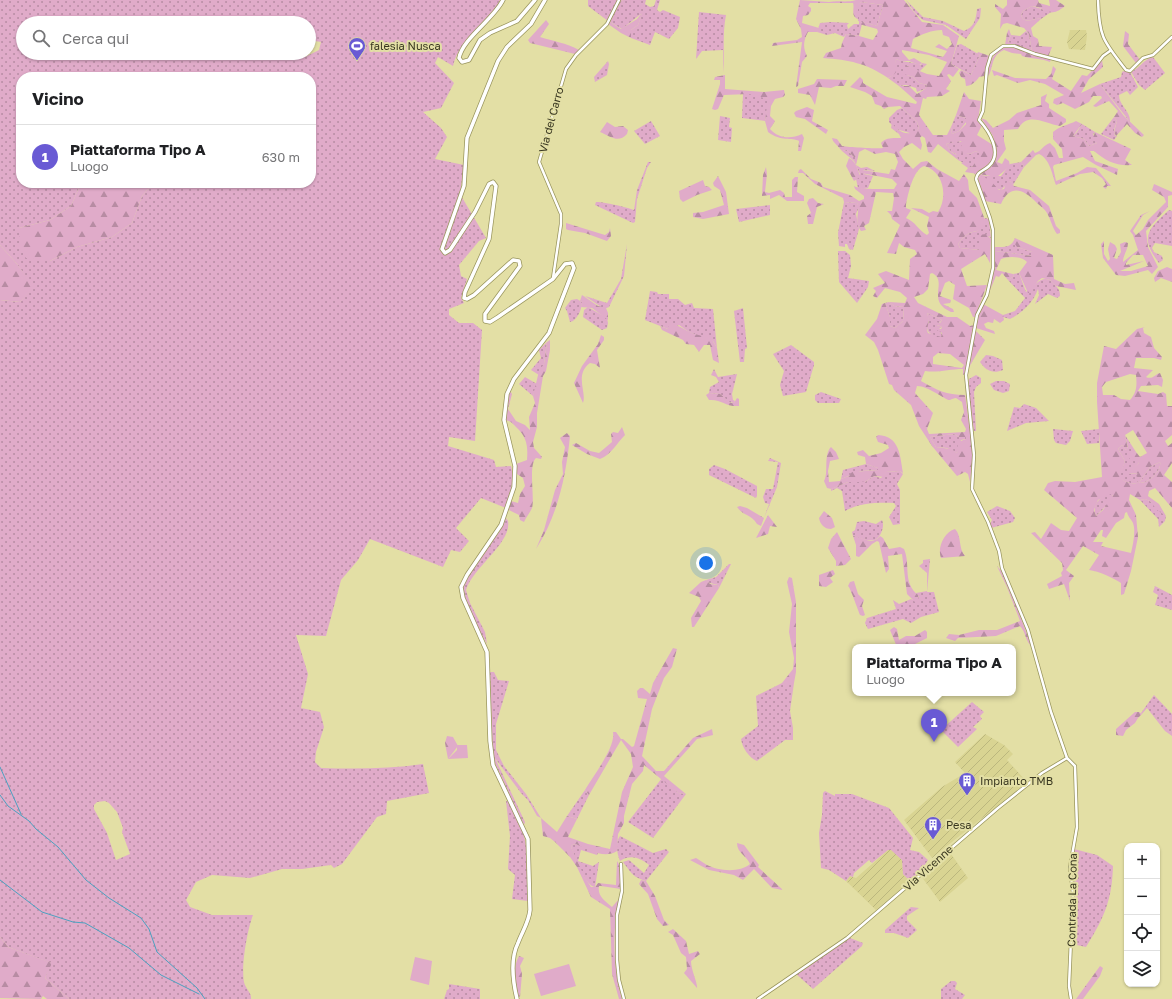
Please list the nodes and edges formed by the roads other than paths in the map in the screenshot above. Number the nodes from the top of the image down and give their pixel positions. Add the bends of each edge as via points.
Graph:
1 (503, 0) edge
2 (535, 0) edge
3 (545, 0) edge
4 (619, 0) edge
5 (1098, 0) edge
6 (1172, 38) edge
7 (1110, 51) junction
8 (553, 279) junction
9 (1067, 758) junction
10 (621, 864) dead end
11 (517, 999) edge
12 (624, 999) edge
13 (758, 999) edge
14 (1071, 999) edge

1 - 2 main road via 463,48 460,62 467,61 485,36 517,21
3 - 8 main road via 531,24 505,50 498,61 467,138 464,186 442,249 444,253 450,250 475,212 489,184 493,182 496,186 491,232 464,292 464,298 474,295 513,260 519,261 519,269 485,314 486,321 490,322
4 - 8 street, Via del Carro via 607,24 576,55 566,69 539,162 561,214
5 - 7 street via 1099,26
6 - 7 street via 1153,55 1143,58 1130,71 1126,70
7 - 9 street, Contrada La Cona via 1093,69 1014,46 1003,46 992,55 987,68 983,110 979,120 992,137 995,152 992,163 980,171 976,179 993,230 993,268 987,295 977,315 966,375 974,455 972,489 988,522 1002,568 1028,630
8 - 11 main road via 565,264 570,263 574,266 548,333 514,379 507,394 504,420 515,466 514,487 501,525 461,586 463,598 488,652 493,765 528,839 530,910 514,952
9 - 13 street, Via Vicenne via 1042,773 986,818 848,938
9 - 14 street, Contrada La Cona via 1075,766 1077,780 1077,827 1070,867 1073,893 1069,986
10 - 12 street via 622,891 617,915 617,960

